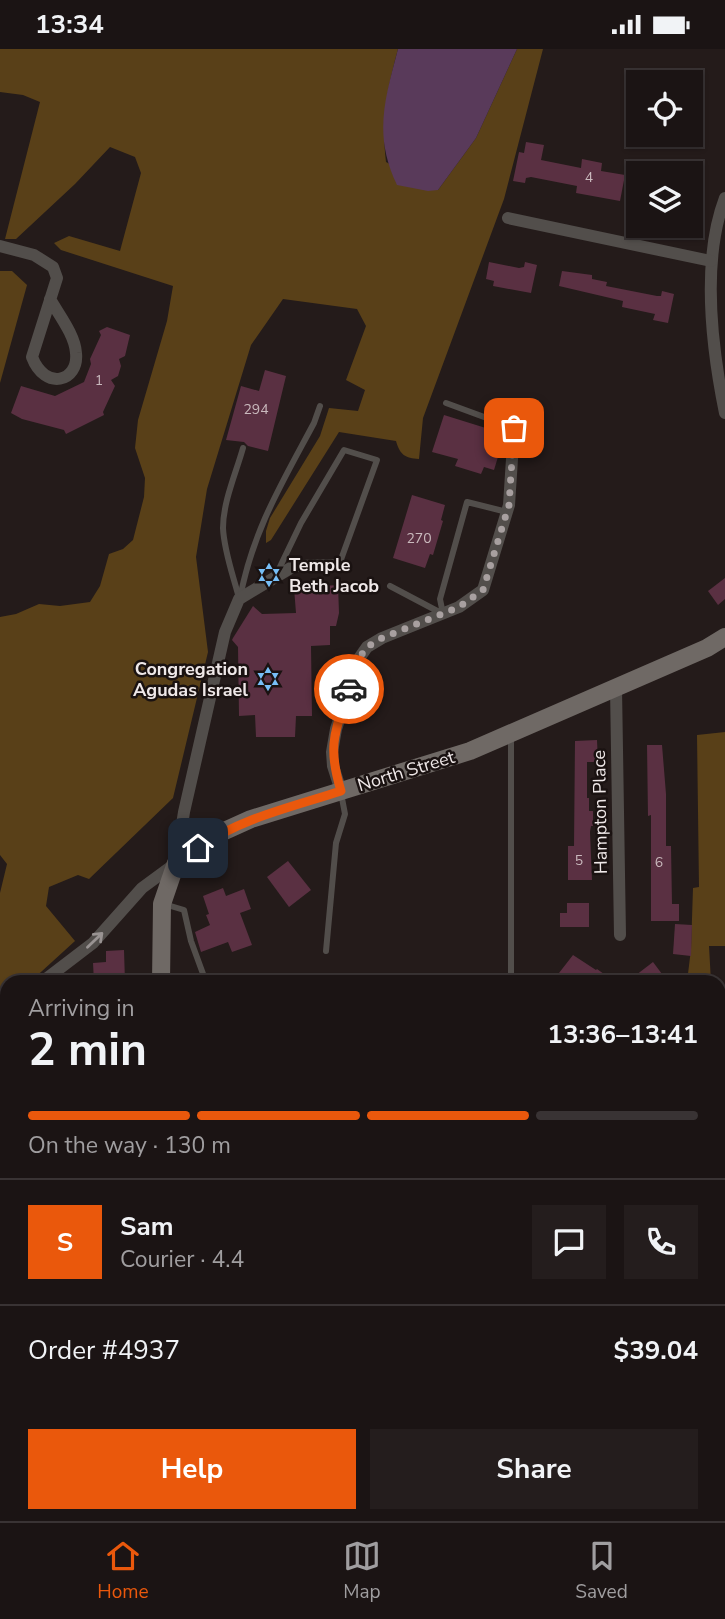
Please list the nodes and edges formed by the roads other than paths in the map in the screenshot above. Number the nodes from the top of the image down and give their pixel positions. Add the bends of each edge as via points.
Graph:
1 (725, 198) edge
2 (508, 218) dead end
3 (0, 246) edge
4 (711, 261) junction
5 (50, 299) junction
6 (446, 403) dead end
7 (320, 406) dead end
8 (725, 413) edge
9 (514, 428) joint
10 (243, 448) dead end
11 (507, 512) junction
12 (340, 565) joint
13 (275, 578) junction
14 (390, 586) dead end
15 (240, 599) junction
16 (443, 614) junction
17 (725, 636) edge
18 (616, 688) junction
19 (511, 733) junction
20 (341, 791) junction
21 (176, 863) junction
22 (162, 904) junction
23 (620, 936) dead end
24 (326, 951) dead end
25 (51, 975) edge
26 (161, 975) edge
27 (204, 975) edge
28 (511, 975) edge

1 - 4 street
2 - 4 street
3 - 5 street via 34,255 53,267 57,278
4 - 8 street via 715,349
5 - 5 street via 76,352 73,370 60,379 42,374 33,357
6 - 9 lane
7 - 15 lane via 259,527
9 - 11 street
10 - 15 lane via 223,529
11 - 16 street via 483,590
11 - 16 lane via 467,502 440,599
12 - 13 street via 294,566
12 - 13 lane via 377,460 344,450
13 - 15 street
14 - 16 lane
15 - 21 street via 225,632
16 - 20 street via 382,638 360,657 332,752
17 - 18 street, North Street
18 - 19 street, North Street
18 - 23 street, Hampton Place
19 - 20 street, North Street via 470,751
19 - 28 lane
20 - 21 street, North Street via 251,819 220,833
20 - 24 lane via 345,814 336,843
21 - 22 street
25 -> 21 street, North Street via 93,943 142,888
22 - 26 street
22 - 27 lane via 184,910

